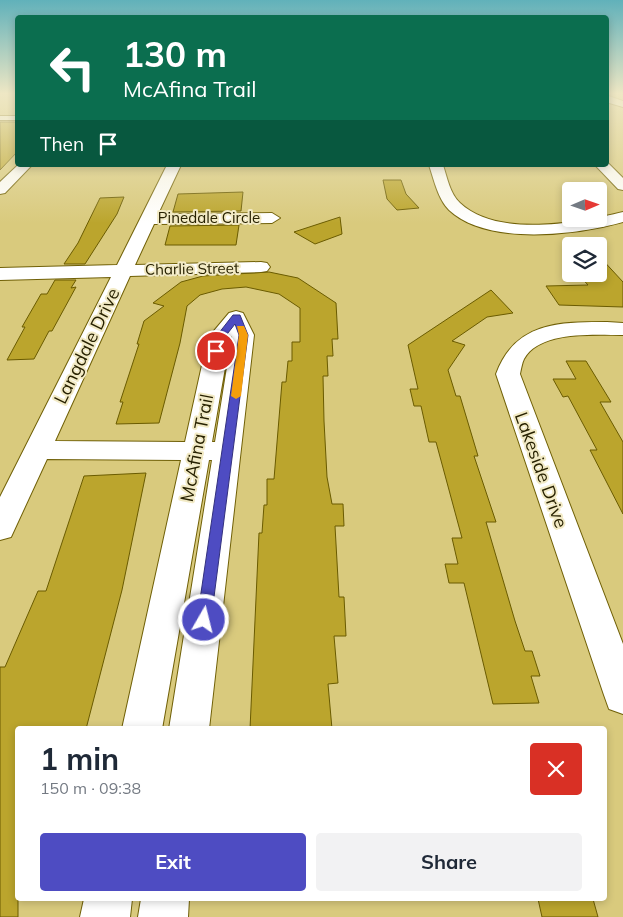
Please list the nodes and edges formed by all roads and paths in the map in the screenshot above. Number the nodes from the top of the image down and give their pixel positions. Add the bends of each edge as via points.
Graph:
1 (23, 167) edge
2 (173, 167) edge
3 (437, 167) edge
4 (604, 167) edge
5 (2, 185) edge
6 (623, 186) edge
7 (623, 217) edge
8 (272, 218) dead end
9 (147, 219) junction
10 (261, 268) dead end
11 (123, 270) junction
12 (0, 274) edge
13 (623, 329) edge
14 (37, 450) junction
15 (196, 451) junction
16 (228, 452) junction
17 (0, 528) edge
18 (181, 530) junction
19 (217, 530) junction
20 (623, 695) edge
21 (143, 726) edge
22 (189, 726) edge
23 (108, 901) edge
24 (165, 901) edge
25 (104, 917) edge
26 (163, 917) edge

1 - 5 street
2 - 9 street, Langdale Drive
3 - 7 street via 453,205 488,223 546,229
4 - 6 street
8 - 9 street, Pinedale Circle
9 - 11 street, Langdale Drive
10 - 11 street, Charlie Street
11 - 12 street, Charlie Street
11 - 14 street, Langdale Drive
13 - 20 street, Lakeside Drive via 569,329 545,334 514,354 508,374
14 - 15 street
14 - 17 street, Langdale Drive
15 - 16 street
15 - 16 street, McAfina Trail via 225,378
15 - 18 street, McAfina Trail
16 - 19 street, McAfina Trail
18 - 19 street
18 - 21 street, McAfina Trail
19 - 22 street, McAfina Trail
23 - 25 street
24 - 26 street

